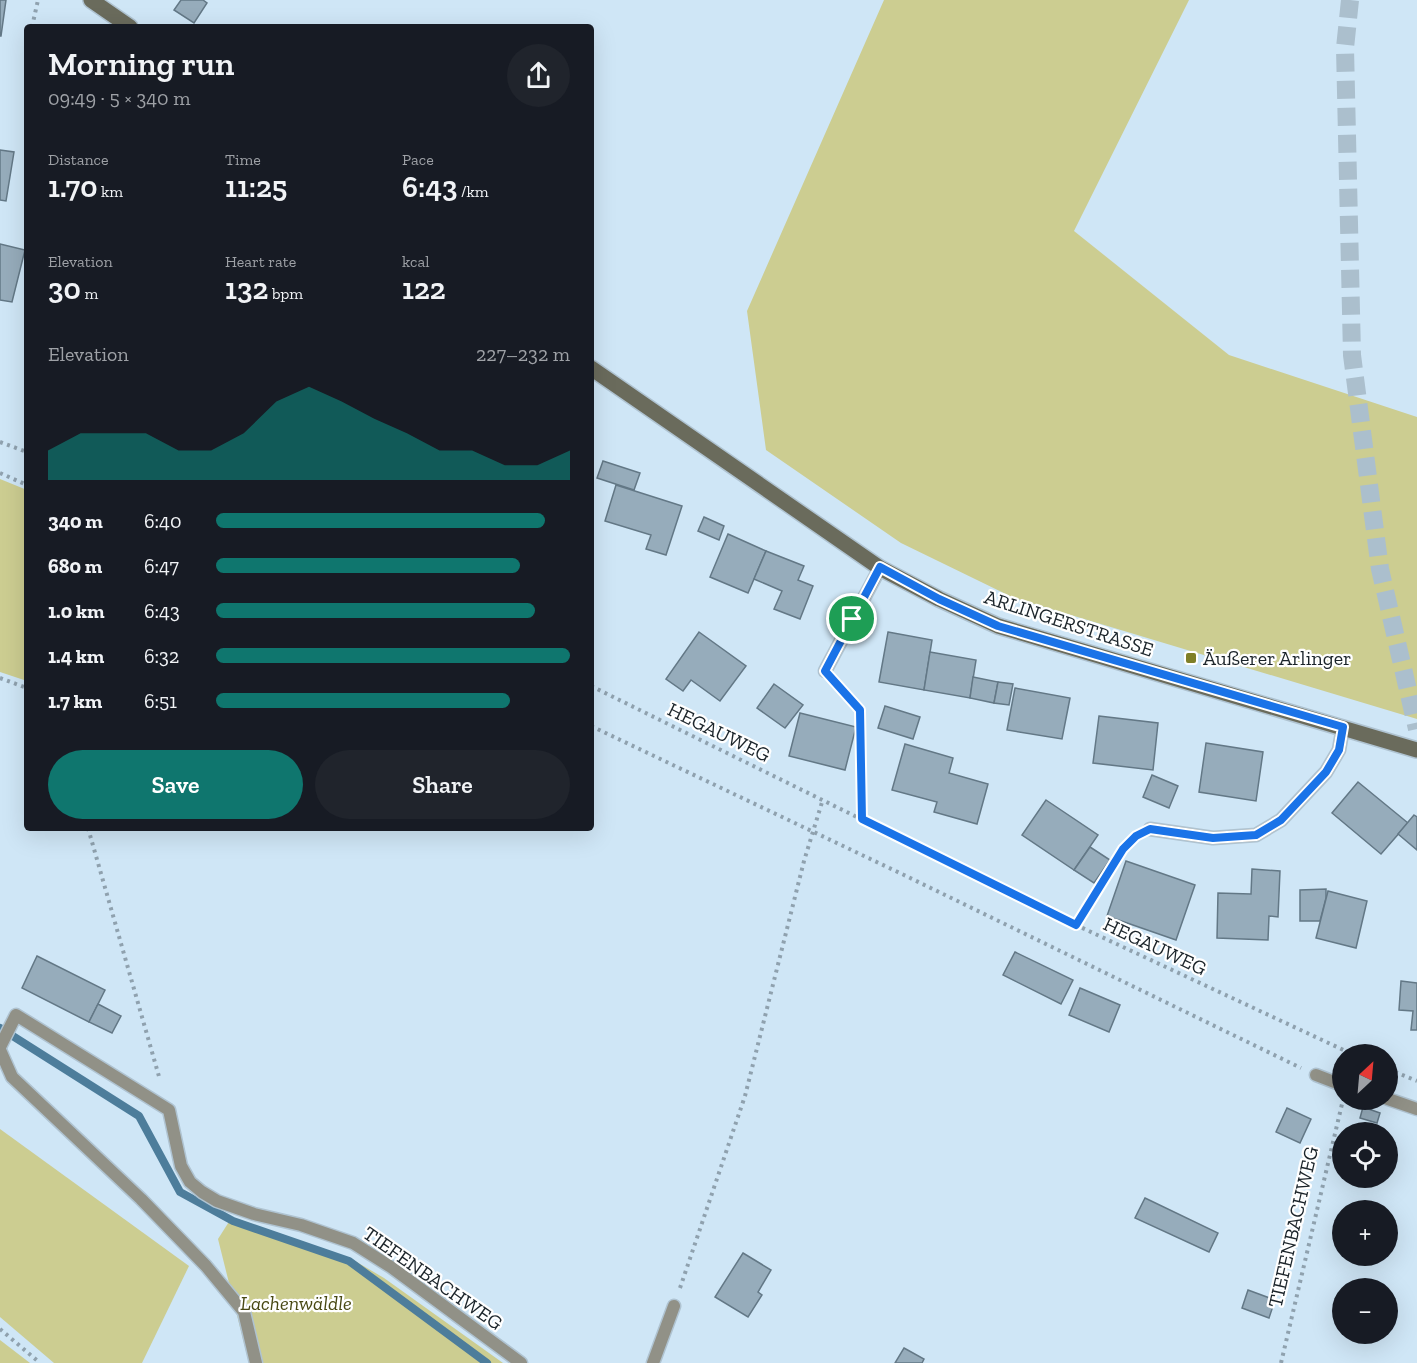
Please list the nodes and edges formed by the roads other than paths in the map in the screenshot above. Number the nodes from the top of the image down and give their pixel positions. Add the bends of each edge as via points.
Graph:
1 (91, 0) edge
2 (126, 24) edge
3 (594, 370) edge
4 (880, 567) junction
5 (825, 671) road end
6 (1343, 727) junction
7 (1417, 750) edge
8 (1150, 829) road end
9 (0, 1048) edge
10 (1316, 1075) road end
11 (1332, 1081) edge
12 (1398, 1102) edge
13 (1417, 1109) edge
14 (674, 1306) road end
15 (256, 1363) edge
16 (521, 1363) edge
17 (653, 1363) edge

1 - 2 main road
3 - 4 main road, ARLINGERSTRASSE
4 - 5 lane
4 - 6 main road, ARLINGERSTRASSE via 998,626
6 - 7 main road, ARLINGERSTRASSE
6 - 8 lane via 1339,750 1326,772 1281,820 1256,835 1213,838
9 - 15 lane via 12,1077 141,1199 221,1284 243,1312
9 - 16 lane, TIEFENBACHWEG via 16,1015 169,1110 182,1166 190,1182 202,1192 254,1214 301,1225 353,1244
10 - 11 lane
12 - 13 lane
14 - 17 lane

